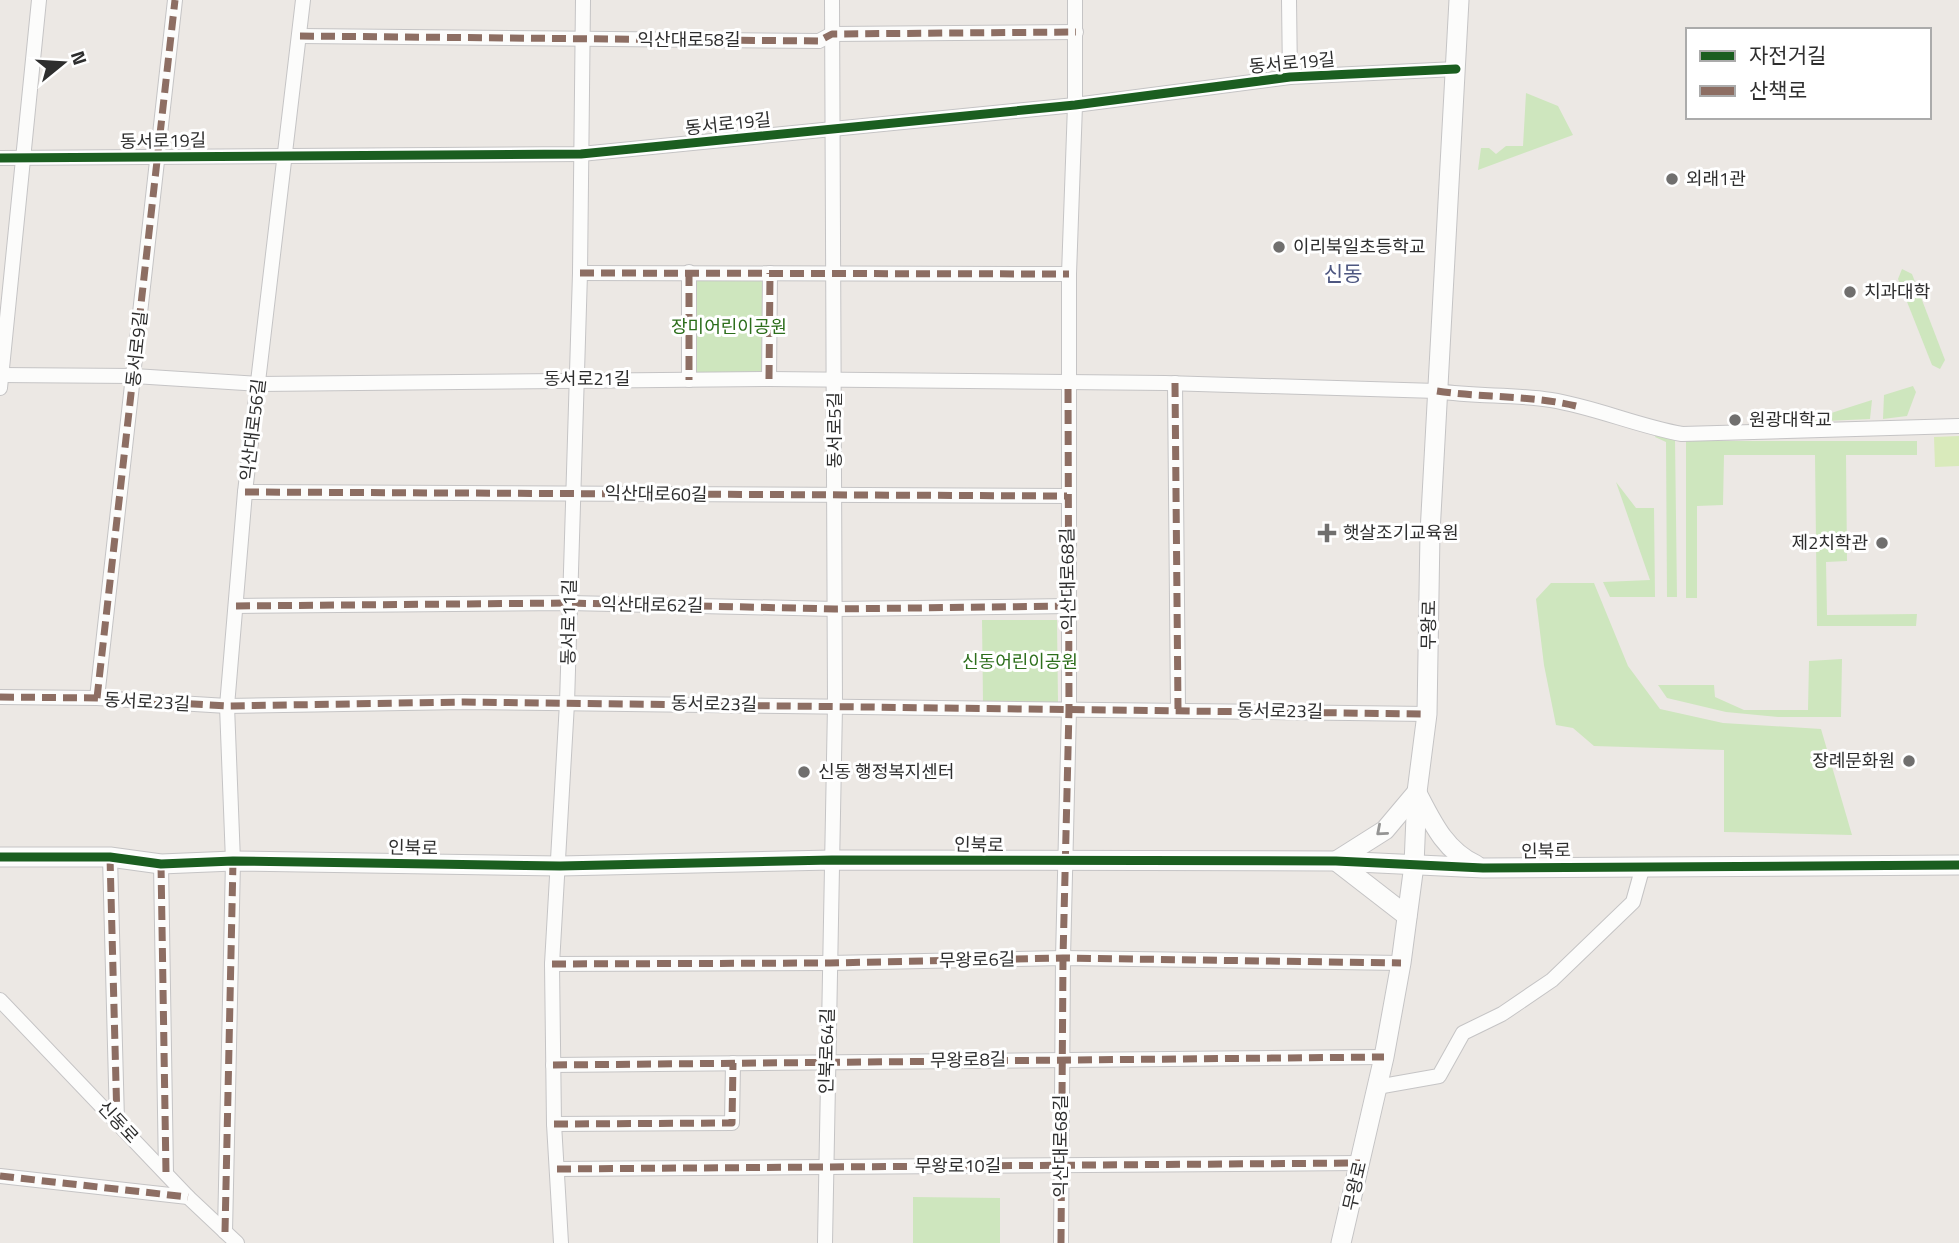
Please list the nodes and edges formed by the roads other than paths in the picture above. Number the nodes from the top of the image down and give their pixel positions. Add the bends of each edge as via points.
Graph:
1 (39, 0) edge
2 (175, 0) edge
3 (303, 0) edge
4 (583, 0) edge
5 (832, 0) edge
6 (1075, 0) edge
7 (1289, 0) edge
8 (1460, 0) edge
9 (1076, 32) junction
10 (832, 34) junction
11 (300, 36) junction
12 (582, 39) junction
13 (1456, 69) junction
14 (1290, 77) junction
15 (1075, 104) junction
16 (833, 129) junction
17 (581, 154) junction
18 (285, 156) junction
19 (158, 157) junction
20 (0, 158) edge
21 (22, 158) junction
22 (689, 272) junction
23 (580, 273) junction
24 (769, 273) junction
25 (833, 274) junction
26 (1069, 274) junction
27 (134, 376) junction
28 (575, 379) junction
29 (769, 379) junction
30 (1, 380) edge
31 (689, 380) junction
32 (835, 381) junction
33 (1068, 382) junction
34 (1175, 383) junction
35 (259, 384) junction
36 (1437, 391) junction
37 (1959, 426) edge
38 (245, 492) junction
39 (573, 492) junction
40 (834, 496) junction
41 (1067, 496) junction
42 (569, 603) junction
43 (236, 606) junction
44 (1069, 606) junction
45 (835, 609) junction
46 (0, 698) edge
47 (97, 698) junction
48 (567, 703) junction
49 (227, 706) junction
50 (835, 706) junction
51 (1069, 709) junction
52 (1178, 709) junction
53 (1427, 714) junction
54 (1417, 792) junction
55 (0, 857) edge
56 (110, 857) junction
57 (832, 860) junction
58 (233, 861) junction
59 (1336, 861) junction
60 (1068, 862) junction
61 (162, 864) junction
62 (1414, 865) junction
63 (1959, 865) edge
64 (560, 866) junction
65 (1643, 866) junction
66 (1483, 868) junction
67 (1408, 916) junction
68 (1063, 958) junction
69 (830, 963) junction
70 (1401, 963) junction
71 (552, 964) junction
72 (0, 1000) edge
73 (1384, 1057) junction
74 (1062, 1059) junction
75 (827, 1062) junction
76 (733, 1063) junction
77 (552, 1065) junction
78 (1377, 1087) junction
79 (117, 1121) junction
80 (554, 1124) junction
81 (1360, 1163) junction
82 (1060, 1166) junction
83 (825, 1167) junction
84 (556, 1169) junction
85 (166, 1173) junction
86 (0, 1176) edge
87 (188, 1197) junction
88 (225, 1232) junction
89 (1344, 1242) edge
90 (237, 1243) edge
91 (561, 1243) edge
92 (825, 1243) edge
93 (1061, 1243) edge

1 - 21 street
2 - 19 street, 동서로9길
3 - 11 street, 익산대로56길
4 - 12 street, 동서로11길
5 - 10 street, 동서로5길
6 - 9 street, 익산대로68길
7 - 14 street
8 - 13 street, 무왕로
9 - 10 street, 익산대로58길
9 - 15 street, 익산대로68길
10 - 12 street, 익산대로58길 via 819,41
10 - 16 street, 동서로5길
11 - 12 street, 익산대로58길
11 - 18 street, 익산대로56길
12 - 17 street, 동서로11길
13 - 14 street, 동서로19길
13 - 36 street, 무왕로
14 - 15 street, 동서로19길
15 - 16 street, 동서로19길
15 - 26 street, 익산대로68길
16 - 17 street, 동서로19길
16 - 25 street, 동서로5길
17 - 18 street, 동서로19길
17 - 23 street, 동서로11길
18 - 19 street, 동서로19길
18 - 35 street, 익산대로56길
19 - 21 street, 동서로19길
19 - 27 street, 동서로9길
20 - 21 street, 동서로19길
21 - 30 street
22 - 23 street
22 - 24 street
22 - 31 street
23 - 28 street, 동서로11길
24 - 25 street
24 - 29 street
25 - 26 street
25 - 32 street, 동서로5길
26 - 33 street, 익산대로68길
27 - 30 street, 동서로21길
27 - 35 street, 동서로21길
27 - 47 street, 동서로9길
28 - 31 street, 동서로21길
28 - 35 street, 동서로21길
28 - 39 street, 동서로11길
29 - 31 street, 동서로21길
29 - 32 street, 동서로21길
32 - 33 street, 동서로21길
32 - 40 street, 동서로5길
33 - 34 street, 동서로21길
33 - 41 street, 익산대로68길
34 - 36 street, 동서로21길
34 - 52 street
35 - 38 street, 익산대로56길
36 - 37 street, 동서로21길 via 1550,400 1682,434
36 - 53 street, 무왕로
38 - 39 street, 익산대로60길
38 - 43 street, 익산대로56길
39 - 40 street, 익산대로60길
39 - 42 street, 동서로11길
40 - 41 street, 익산대로60길
40 - 45 street, 동서로5길
41 - 44 street, 익산대로68길
42 - 43 street, 익산대로62길
42 - 45 street, 익산대로62길
42 - 48 street, 동서로11길
43 - 49 street, 익산대로56길
44 - 45 street, 익산대로62길
44 - 51 street, 익산대로68길
45 - 50 street, 동서로5길
46 - 47 street, 동서로23길
47 - 49 street, 동서로23길
48 - 49 street, 동서로23길
48 - 50 street, 동서로23길
48 - 64 street, 동서로11길
49 - 58 street, 익산대로56길
50 - 51 street, 동서로23길
50 - 57 street, 동서로5길
51 - 52 street, 동서로23길
51 - 60 street, 익산대로68길
52 - 53 street, 동서로23길
53 - 54 street, 무왕로
54 -> 59 street via 1385,830
54 - 62 street, 무왕로
54 - 66 street via 1457,857
55 - 56 street, 인북로
56 - 61 street, 인북로
56 - 79 street
57 - 60 street, 인북로
57 - 64 street, 인북로
57 - 69 street, 인북로64길
58 - 61 street, 인북로
58 - 64 street, 인북로
58 - 88 street
59 - 60 street, 인북로
59 - 62 street, 인북로
59 - 67 street
60 - 68 street, 익산대로68길
61 - 85 street
62 - 66 street, 인북로
62 - 67 street, 무왕로
63 - 65 street, 인북로
64 - 71 street, 동서로11길
65 - 66 street, 인북로
65 - 78 street via 1633,902 1552,980 1502,1014 1463,1033 1439,1076
67 - 70 street, 무왕로
68 - 69 street, 무왕로6길
68 - 70 street, 무왕로6길
68 - 74 street, 익산대로68길
69 - 71 street, 무왕로6길
69 - 75 street, 인북로64길
70 - 73 street, 무왕로
71 - 77 street, 동서로11길
72 - 79 street, 신동로
73 - 74 street, 무왕로8길
73 - 78 street, 무왕로
74 - 75 street, 무왕로8길
74 - 82 street, 익산대로68길
75 - 76 street, 무왕로8길
75 - 83 street, 인북로64길
76 - 77 street, 무왕로8길
76 - 80 street via 732,1124
77 - 80 street, 동서로11길
78 - 81 street, 무왕로
79 - 85 street, 신동로
80 - 84 street, 동서로11길
81 - 82 street, 무왕로10길
81 - 89 street, 무왕로
82 - 83 street, 무왕로10길
82 - 93 street, 익산대로68길
83 - 84 street, 무왕로10길
83 - 92 street, 인북로64길
84 - 91 street, 동서로11길
85 - 87 street, 신동로
86 - 87 street
87 - 88 street, 신동로
88 - 90 street, 신동로

